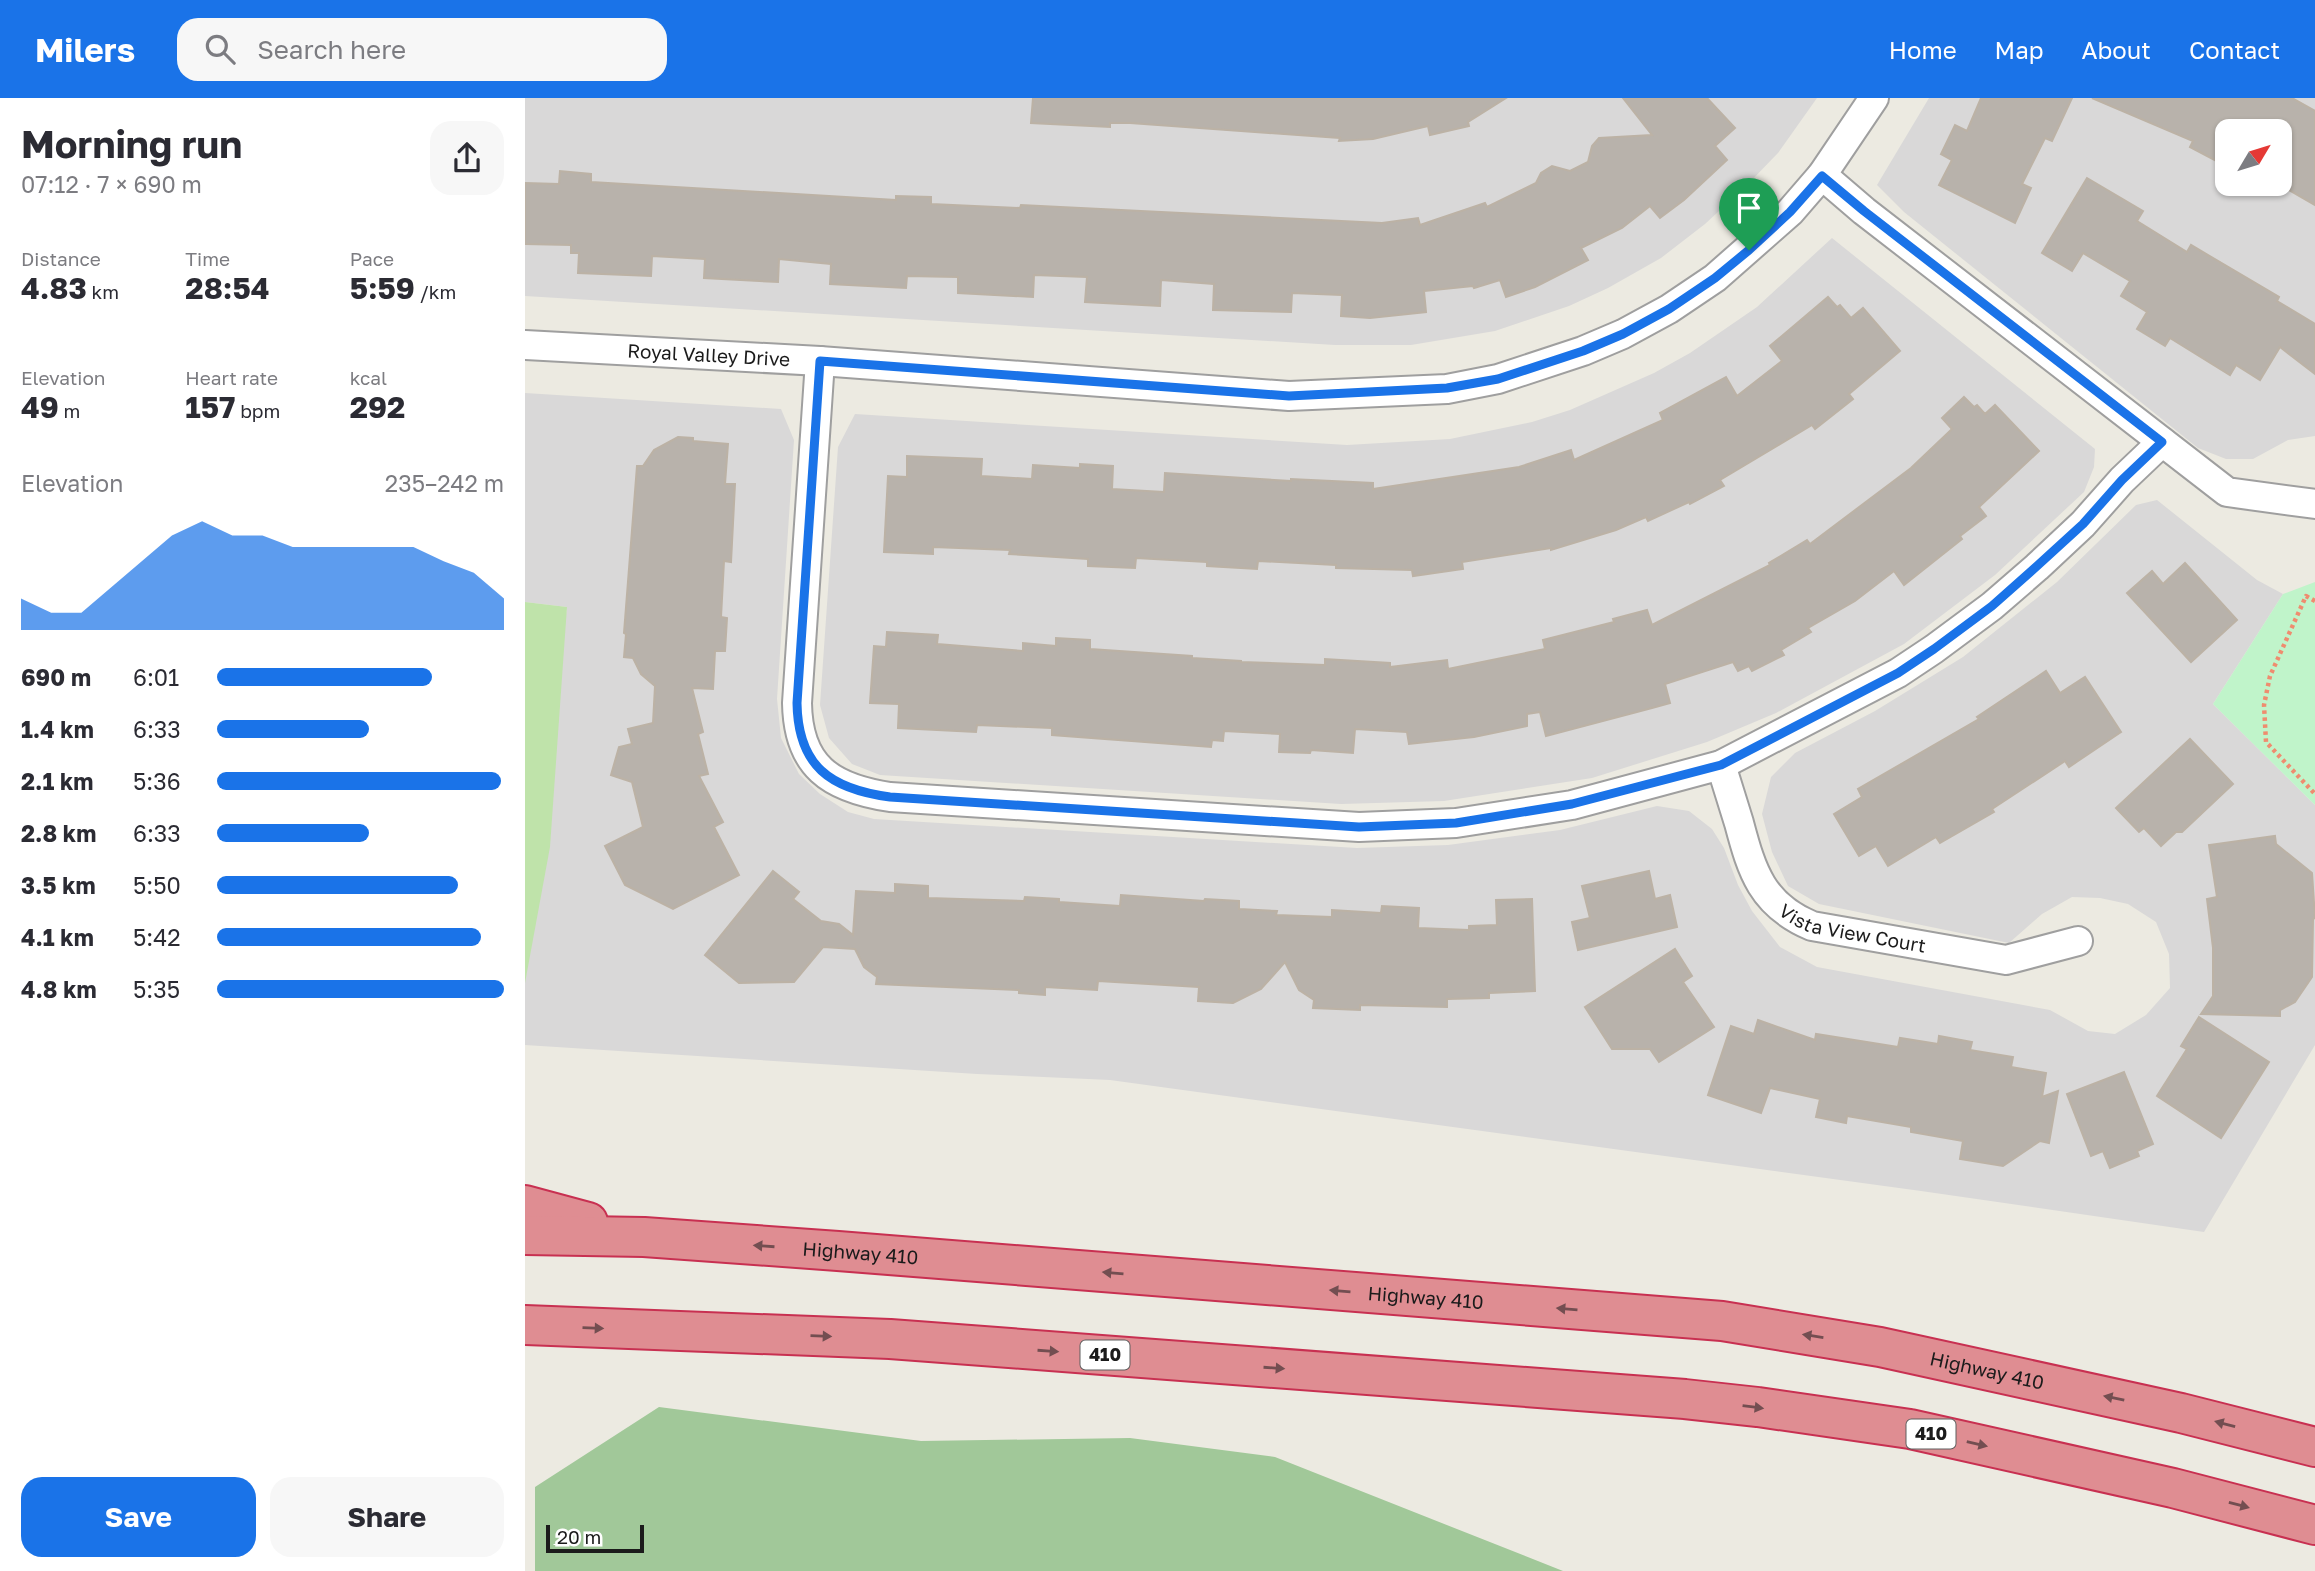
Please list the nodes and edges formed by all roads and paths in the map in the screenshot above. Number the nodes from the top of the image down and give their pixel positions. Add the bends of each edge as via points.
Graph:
1 (1874, 98) edge
2 (1822, 176) junction
3 (525, 345) edge
4 (820, 361) junction
5 (2162, 442) junction
6 (2315, 504) edge
7 (2315, 601) edge
8 (1721, 765) junction
9 (2315, 793) edge
10 (2078, 941) dead end
11 (525, 1205) edge
12 (525, 1235) edge
13 (644, 1237) junction
14 (525, 1325) edge
15 (2315, 1447) edge
16 (2315, 1525) edge

1 - 2 street, Royal Valley Drive
2 - 4 street, Royal Valley Drive via 1749,250 1669,309 1573,355 1498,379 1447,388 1289,396
2 - 5 street
3 - 4 street, Royal Valley Drive
4 - 8 street via 797,703 805,746 817,767 832,780 890,797 1359,827 1456,823 1572,804
5 - 6 street via 2227,492
5 - 8 street via 2037,566 1934,649 1898,673
7 - 9 path via 2305,596 2270,676 2264,705 2266,742
8 - 10 street, Vista View Court via 1751,867 1762,888 1794,919 2007,960
11 - 13 highway
12 - 13 highway, Highway 410
15 -> 13 highway, Highway 410 via 1880,1347 1722,1321
14 -> 16 highway, 410 via 890,1339 1758,1407 1910,1429

